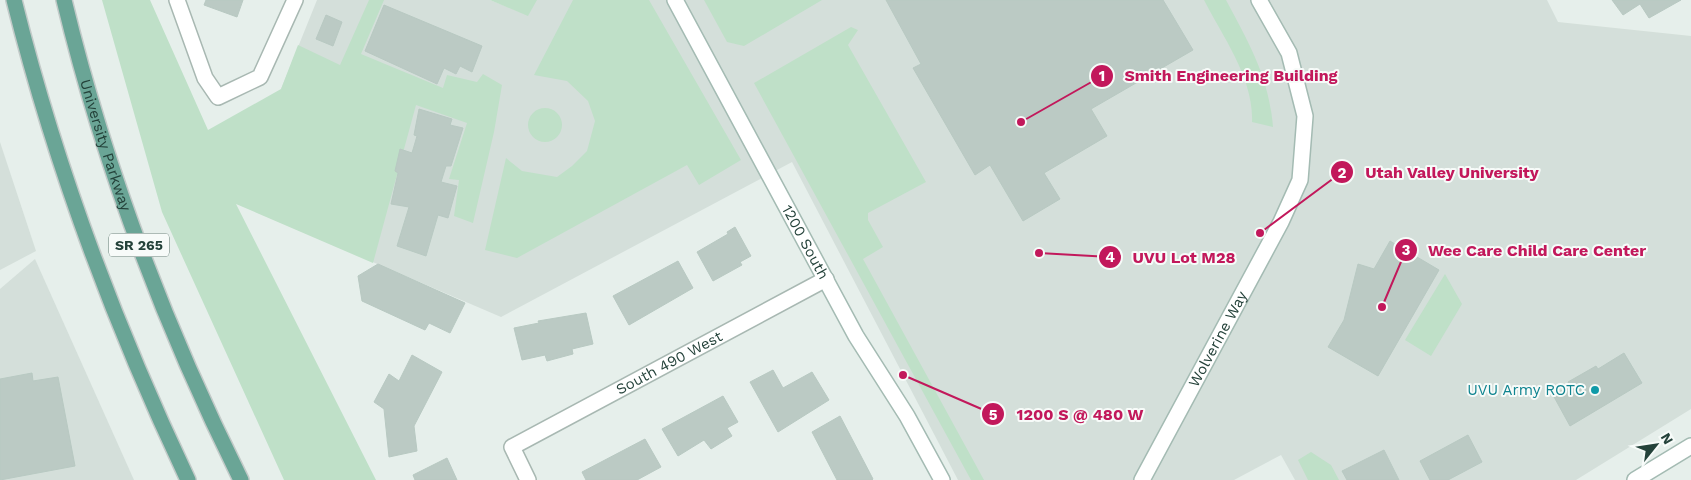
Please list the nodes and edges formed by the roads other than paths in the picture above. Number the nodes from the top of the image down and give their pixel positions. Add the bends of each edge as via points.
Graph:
1 (14, 0) edge
2 (64, 0) edge
3 (177, 0) edge
4 (295, 0) edge
5 (675, 0) edge
6 (1259, 0) edge
7 (826, 279) junction
8 (1691, 446) edge
9 (188, 480) edge
10 (241, 480) edge
11 (528, 480) edge
12 (942, 480) edge
13 (1142, 480) edge
14 (1635, 480) edge

1 - 9 main road, SR 265 via 30,63 93,256 161,423
2 - 10 main road, University Parkway / SR 265 via 97,120 147,266 177,342
3 - 4 street via 204,78 218,97 260,77
5 - 7 street, 1200 South
6 - 13 street, Wolverine Way via 1288,53 1305,116 1300,180 1281,222
7 - 11 street, South 490 West via 512,447
7 - 12 street, 1200 South
8 - 14 street

